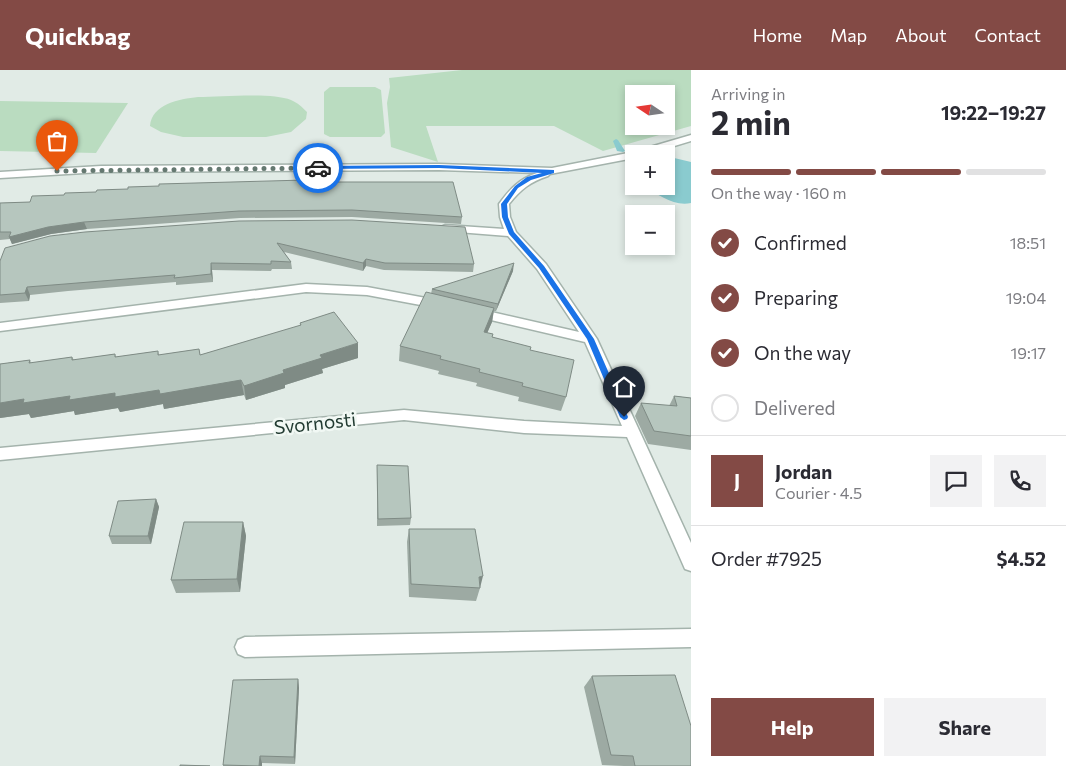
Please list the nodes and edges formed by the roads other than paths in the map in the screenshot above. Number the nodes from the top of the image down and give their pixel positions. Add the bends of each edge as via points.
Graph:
1 (691, 138) edge
2 (679, 142) junction
3 (668, 145) edge
4 (691, 148) edge
5 (625, 156) edge
6 (552, 172) junction
7 (0, 175) edge
8 (432, 227) edge
9 (511, 233) junction
10 (0, 327) edge
11 (590, 339) junction
12 (631, 432) junction
13 (0, 454) edge
14 (691, 563) edge
15 (691, 638) edge
16 (246, 647) dead end

1 - 2 street
2 - 3 street
2 - 4 street
5 - 6 street
6 - 7 street via 439,167 101,169
6 - 9 street via 516,187 504,204
8 - 9 street
9 - 11 street via 542,267
10 - 11 street via 306,288 368,291
11 - 12 street
12 - 13 street, Svornosti via 404,415
12 - 14 street
15 - 16 street

